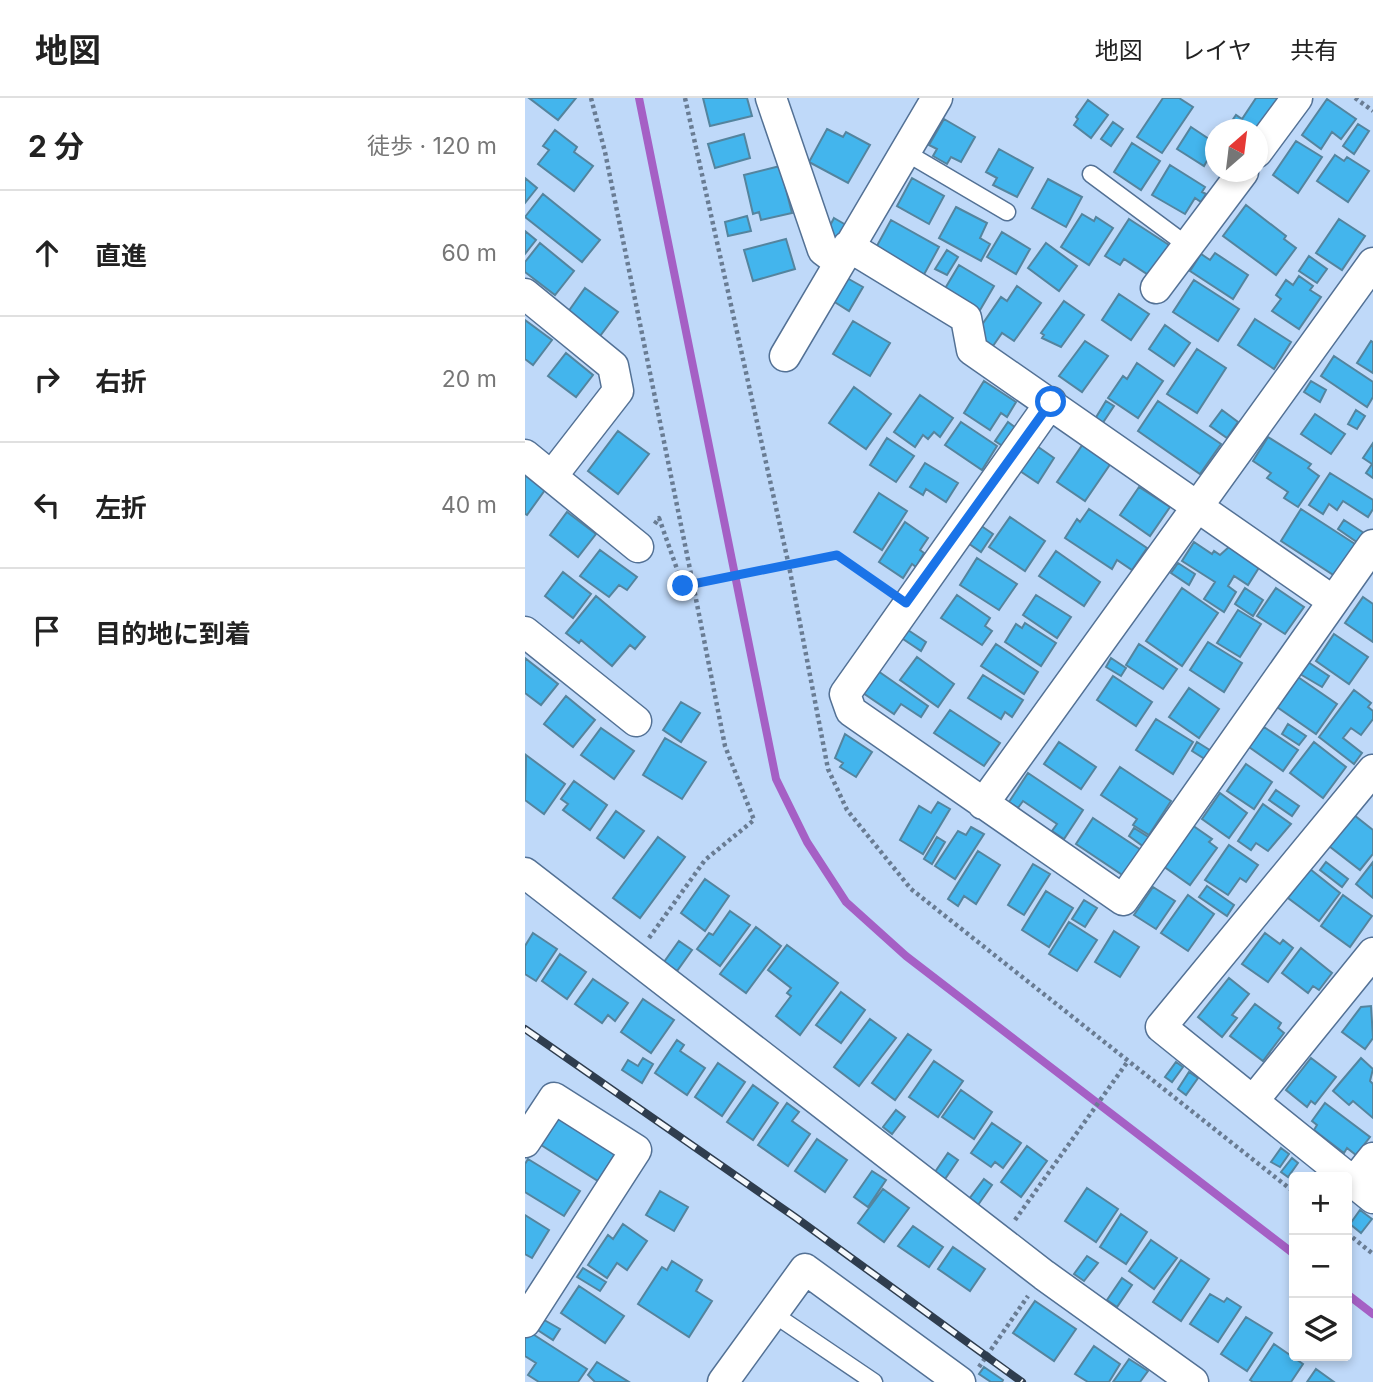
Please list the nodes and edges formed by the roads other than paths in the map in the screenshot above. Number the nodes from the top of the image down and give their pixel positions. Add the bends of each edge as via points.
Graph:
1 (771, 98) edge
2 (937, 98) edge
3 (1297, 98) edge
4 (1268, 138) edge
5 (905, 152) junction
6 (1091, 174) dead end
7 (1236, 182) edge
8 (1007, 212) dead end
9 (1188, 246) junction
10 (844, 254) junction
11 (1373, 264) edge
12 (1156, 288) dead end
13 (525, 294) edge
14 (785, 356) dead end
15 (1051, 402) junction
16 (525, 455) edge
17 (552, 477) junction
18 (1200, 506) junction
19 (1373, 545) edge
20 (638, 547) road end
21 (1333, 601) junction
22 (525, 632) edge
23 (636, 721) dead end
24 (1373, 770) edge
25 (983, 804) junction
26 (525, 873) edge
27 (1373, 953) edge
28 (1253, 1101) junction
29 (525, 1142) edge
30 (1373, 1158) edge
31 (1355, 1184) edge
32 (775, 1314) junction
33 (525, 1322) edge
34 (723, 1382) edge
35 (874, 1382) edge
36 (960, 1382) edge
37 (1193, 1382) edge

1 - 10 street via 823,250
2 - 5 street
3 - 4 street
5 - 8 lane
5 - 10 street
6 - 9 lane
7 - 9 street
9 - 12 street
10 - 14 street
10 - 15 street via 966,318 972,350
11 - 18 street
13 - 17 street via 613,366 618,391
15 - 18 street
15 - 25 street via 845,694 851,711
16 - 17 street
17 - 20 street
18 - 21 street
18 - 25 street
19 - 21 street
21 - 25 street via 1123,900
22 - 23 street
24 - 28 street via 1161,1027
26 - 37 street via 1044,1275
27 - 28 street
28 - 31 street
29 - 33 street via 554,1098 636,1150
30 - 31 street
32 - 34 street
32 - 35 lane
32 - 36 street via 805,1269

